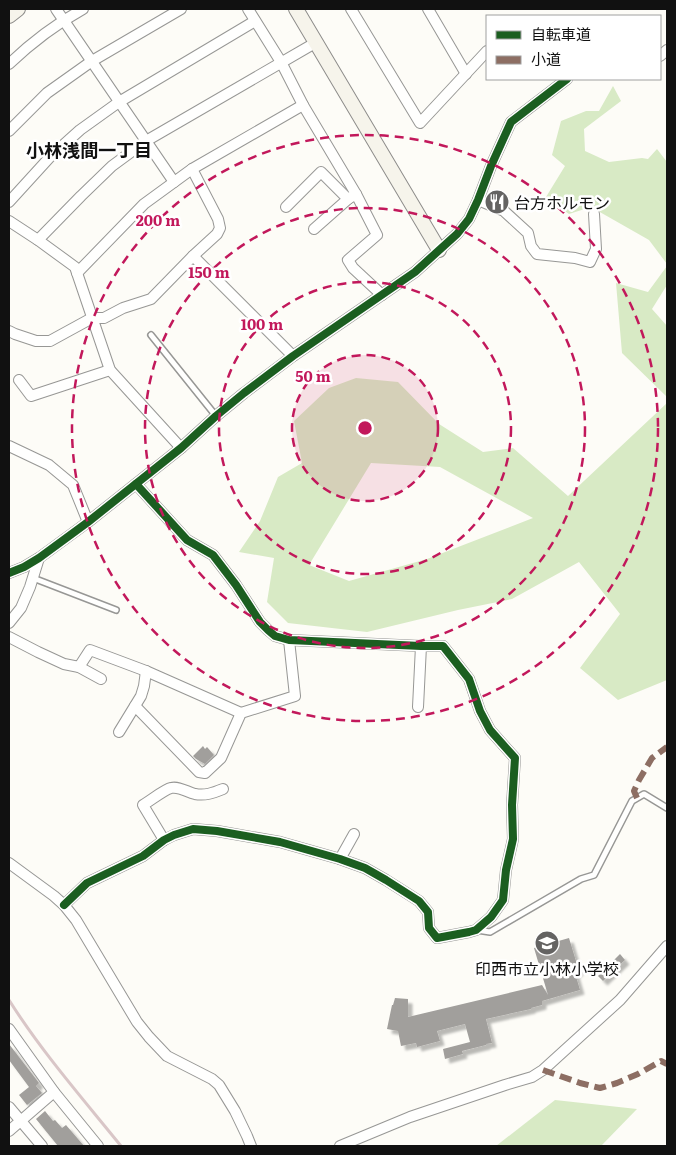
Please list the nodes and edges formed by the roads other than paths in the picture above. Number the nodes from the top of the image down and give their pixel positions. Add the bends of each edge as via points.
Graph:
1 (18, 9) edge
2 (56, 9) edge
3 (83, 9) edge
4 (181, 9) edge
5 (248, 9) edge
6 (296, 9) edge
7 (351, 9) edge
8 (428, 9) edge
9 (9, 16) edge
10 (64, 20) junction
11 (255, 21) junction
12 (315, 43) junction
13 (486, 52) edge
14 (92, 60) junction
15 (281, 62) junction
16 (9, 64) edge
17 (466, 74) junction
18 (566, 80) edge
19 (119, 102) junction
20 (303, 105) junction
21 (9, 131) edge
22 (146, 141) junction
23 (192, 169) junction
24 (174, 182) junction
25 (352, 197) junction
26 (478, 200) junction
27 (9, 202) edge
28 (286, 207) dead end
29 (594, 214) dead end
30 (9, 221) edge
31 (314, 229) dead end
32 (38, 240) junction
33 (440, 250) junction
34 (193, 256) junction
35 (77, 273) junction
36 (382, 295) junction
37 (92, 318) junction
38 (9, 331) edge
39 (151, 335) dead end
40 (293, 356) junction
41 (110, 370) junction
42 (19, 380) dead end
43 (216, 416) junction
44 (9, 446) edge
45 (181, 448) junction
46 (136, 484) junction
47 (88, 522) junction
48 (39, 558) junction
49 (9, 573) edge
50 (33, 578) junction
51 (116, 610) dead end
52 (9, 623) edge
53 (9, 637) edge
54 (290, 640) junction
55 (421, 646) junction
56 (80, 667) junction
57 (146, 671) junction
58 (101, 679) dead end
59 (135, 706) junction
60 (418, 707) dead end
61 (241, 713) junction
62 (119, 732) dead end
63 (223, 789) dead end
64 (667, 808) edge
65 (354, 834) dead end
66 (164, 840) junction
67 (340, 859) junction
68 (9, 863) edge
69 (64, 905) junction
70 (476, 930) junction
71 (667, 946) edge
72 (9, 1029) edge
73 (54, 1092) junction
74 (9, 1107) edge
75 (20, 1121) junction
76 (9, 1131) edge
77 (248, 1136) junction
78 (42, 1146) edge
79 (98, 1146) edge
80 (251, 1146) edge
81 (259, 1146) edge
82 (340, 1146) edge

1 - 9 street
2 - 10 street
3 - 10 street
4 - 14 street
5 - 11 street
6 - 12 street
7 - 17 street via 420,123
8 - 17 street
10 - 14 street
10 - 16 street
11 - 15 street
11 - 19 street
12 - 15 street
12 - 33 street
13 - 17 street
14 - 19 street
14 - 21 street via 47,94
15 - 20 street
15 - 22 street
18 - 26 street via 511,122
19 - 22 street
19 - 27 street via 80,130
20 - 23 street
20 - 25 street
22 - 24 street
22 - 32 street via 112,166
23 - 24 street
23 - 34 street via 220,228
24 - 35 street via 144,204
25 - 28 street via 321,172
25 - 31 street
25 - 36 street via 377,235 348,260
26 - 29 street via 504,211 528,233 537,254 590,262 596,249
26 - 33 street via 470,219
30 - 32 street
32 - 35 street via 76,267
33 - 36 street
34 - 37 street via 151,299 104,318
34 - 40 street
35 - 37 street
36 - 40 street
37 - 38 street via 50,340 36,340
37 - 41 street
39 - 43 lane
40 - 43 street
41 - 42 street via 31,396
41 - 45 street
43 - 45 street
44 - 47 street via 49,465 74,485
45 - 46 street
46 - 47 street
46 - 54 street via 187,540 213,555 260,622 275,636
47 - 48 street
48 - 49 street
48 - 50 street
50 - 51 lane
50 - 52 street via 21,608
53 - 56 street via 64,664
54 - 55 street
54 - 61 street via 295,696
55 - 60 street
55 - 70 street via 443,646 452,656 469,679 490,730 515,758 513,839 503,900
56 - 57 street via 90,650
56 - 58 street
57 - 59 street via 141,696
57 - 61 street
59 - 61 street via 199,772 205,773 221,758
59 - 62 street
63 - 66 street via 201,794 171,788 143,805
64 - 70 lane via 644,794 632,801 594,875 490,932
65 - 67 street
66 - 67 street via 193,829 209,830 280,842
66 - 69 street via 143,856 87,883
67 - 70 street via 365,868 419,901 428,912 429,928 437,938
68 - 69 street
69 - 77 street via 143,1030 167,1056 219,1085
71 - 82 street via 620,1000 532,1078 410,1117
72 - 73 street
73 - 75 street
73 - 79 street
74 - 75 street
75 - 76 street
75 - 78 street
77 - 80 street
77 - 81 street

